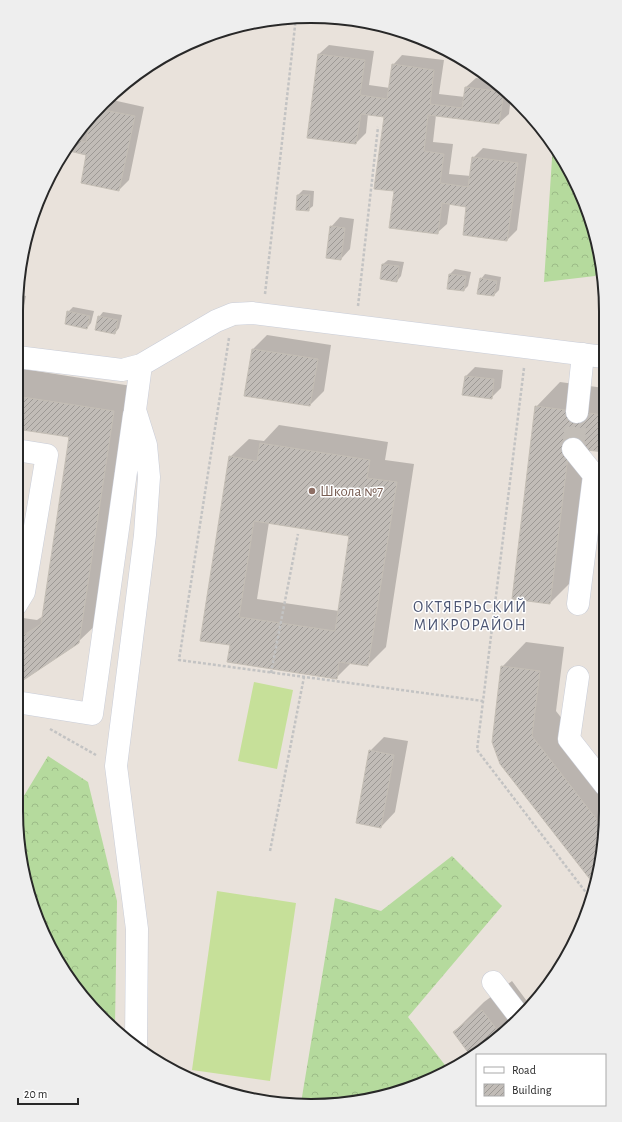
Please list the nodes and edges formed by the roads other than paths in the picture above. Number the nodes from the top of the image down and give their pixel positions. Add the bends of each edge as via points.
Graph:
1 (594, 356) edge
2 (23, 358) edge
3 (142, 365) junction
4 (135, 410) junction
5 (577, 412) tunnel mouth
6 (573, 449) dead end
7 (23, 451) edge
8 (23, 594) edge
9 (578, 604) dead end
10 (578, 677) dead end
11 (23, 703) edge
12 (599, 777) edge
13 (493, 982) dead end
14 (517, 1013) edge
15 (136, 1039) edge

1 - 3 street via 262,314 233,314 216,321
1 - 5 street
2 - 3 street via 122,370
3 - 4 street
4 - 11 street via 92,714
4 - 15 street via 146,445 149,477 145,535 116,766 137,929
6 - 9 street via 594,474
7 - 8 street via 46,455
10 - 12 street via 570,739
13 - 14 street

